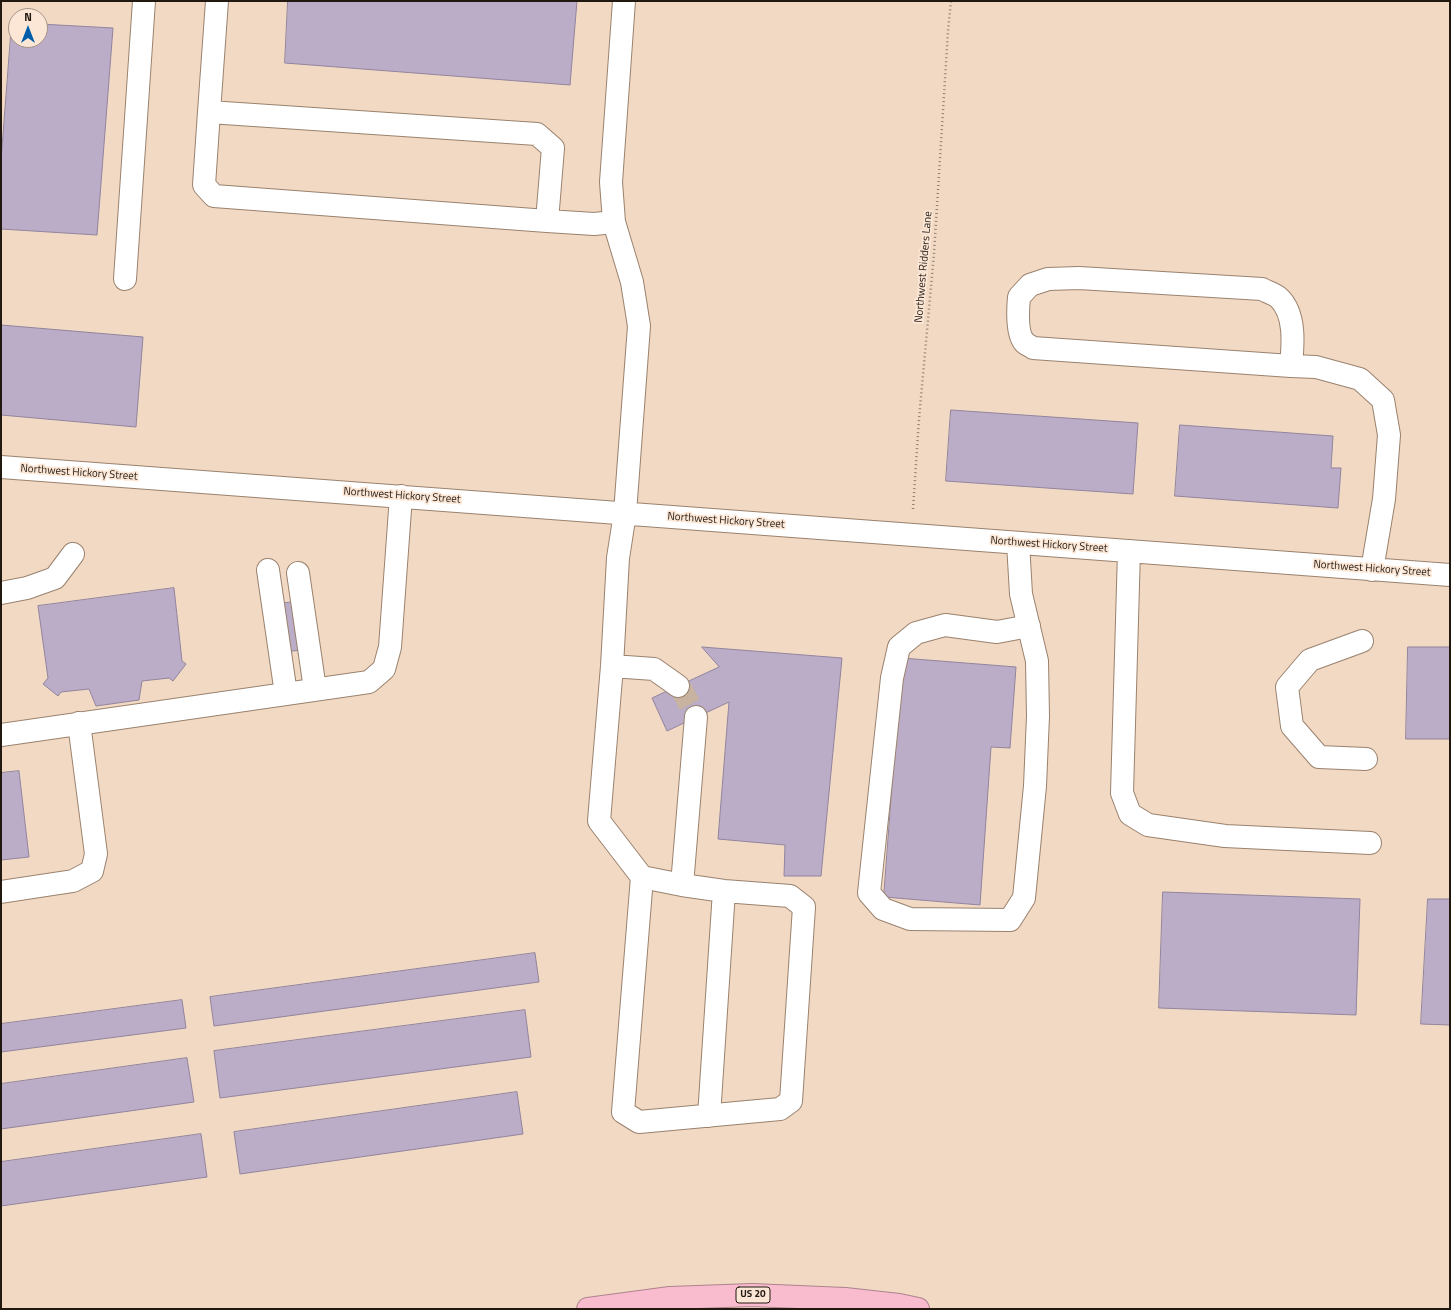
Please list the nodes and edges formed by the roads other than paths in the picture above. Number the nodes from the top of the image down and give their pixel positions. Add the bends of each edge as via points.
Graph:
1 (144, 1) edge
2 (217, 1) edge
3 (624, 1) edge
4 (209, 112) junction
5 (547, 221) junction
6 (614, 222) junction
7 (125, 279) dead end
8 (1291, 366) junction
9 (1, 467) edge
10 (401, 496) junction
11 (625, 514) junction
12 (1018, 543) junction
13 (1129, 551) junction
14 (73, 554) dead end
15 (268, 570) dead end
16 (1372, 570) junction
17 (298, 573) dead end
18 (1450, 575) edge
19 (1, 593) edge
20 (1029, 626) junction
21 (1362, 641) dead end
22 (612, 666) junction
23 (678, 686) tunnel mouth
24 (315, 690) junction
25 (286, 694) junction
26 (696, 717) tunnel mouth
27 (79, 724) junction
28 (1, 736) edge
29 (1366, 759) dead end
30 (1370, 843) dead end
31 (642, 877) junction
32 (682, 885) junction
33 (724, 891) junction
34 (1, 892) edge
35 (709, 1116) junction
36 (588, 1309) edge
37 (918, 1309) edge

1 - 7 street
2 - 4 street
3 - 6 street via 611,182
4 - 5 street via 204,185 214,196
4 - 5 street via 537,134 553,148
5 - 6 street via 594,224
6 - 11 street via 632,282 639,326
8 - 8 street via 1033,348 1025,343 1021,336 1018,317 1019,297 1030,285 1056,278 1262,289 1278,298 1286,307 1293,343
8 - 16 street via 1316,367 1360,379 1382,400 1389,435 1384,499
9 - 10 street, Northwest Hickory Street
10 - 11 street, Northwest Hickory Street
10 - 24 street via 390,647 384,669 368,682
11 - 12 street, Northwest Hickory Street
11 - 22 street via 618,558
12 - 13 street, Northwest Hickory Street
12 - 20 street via 1021,594
13 - 16 street, Northwest Hickory Street
13 - 30 street via 1122,793 1130,814 1148,825 1225,836
14 - 19 street via 55,578 27,588
15 - 25 street
16 - 18 street, Northwest Hickory Street
17 - 24 street
20 - 20 street via 1037,661 1038,716 1035,786 1024,898 1010,920 910,919 883,909 869,893 892,678 899,647 916,633 945,625 997,632
21 - 29 street via 1310,660 1287,687 1292,726 1319,757
22 - 23 street via 654,669
22 - 31 street via 599,821
24 - 25 street
25 - 27 street
26 - 32 street
27 - 28 street
27 - 34 street via 96,854 92,871 73,881
31 - 32 street
31 - 35 street via 623,1112 639,1122
32 - 33 street
33 - 35 street
33 - 35 street via 790,896 804,907 791,1101 780,1109
36 - 37 highway, US 20 via 670,1298 752,1295 845,1299

